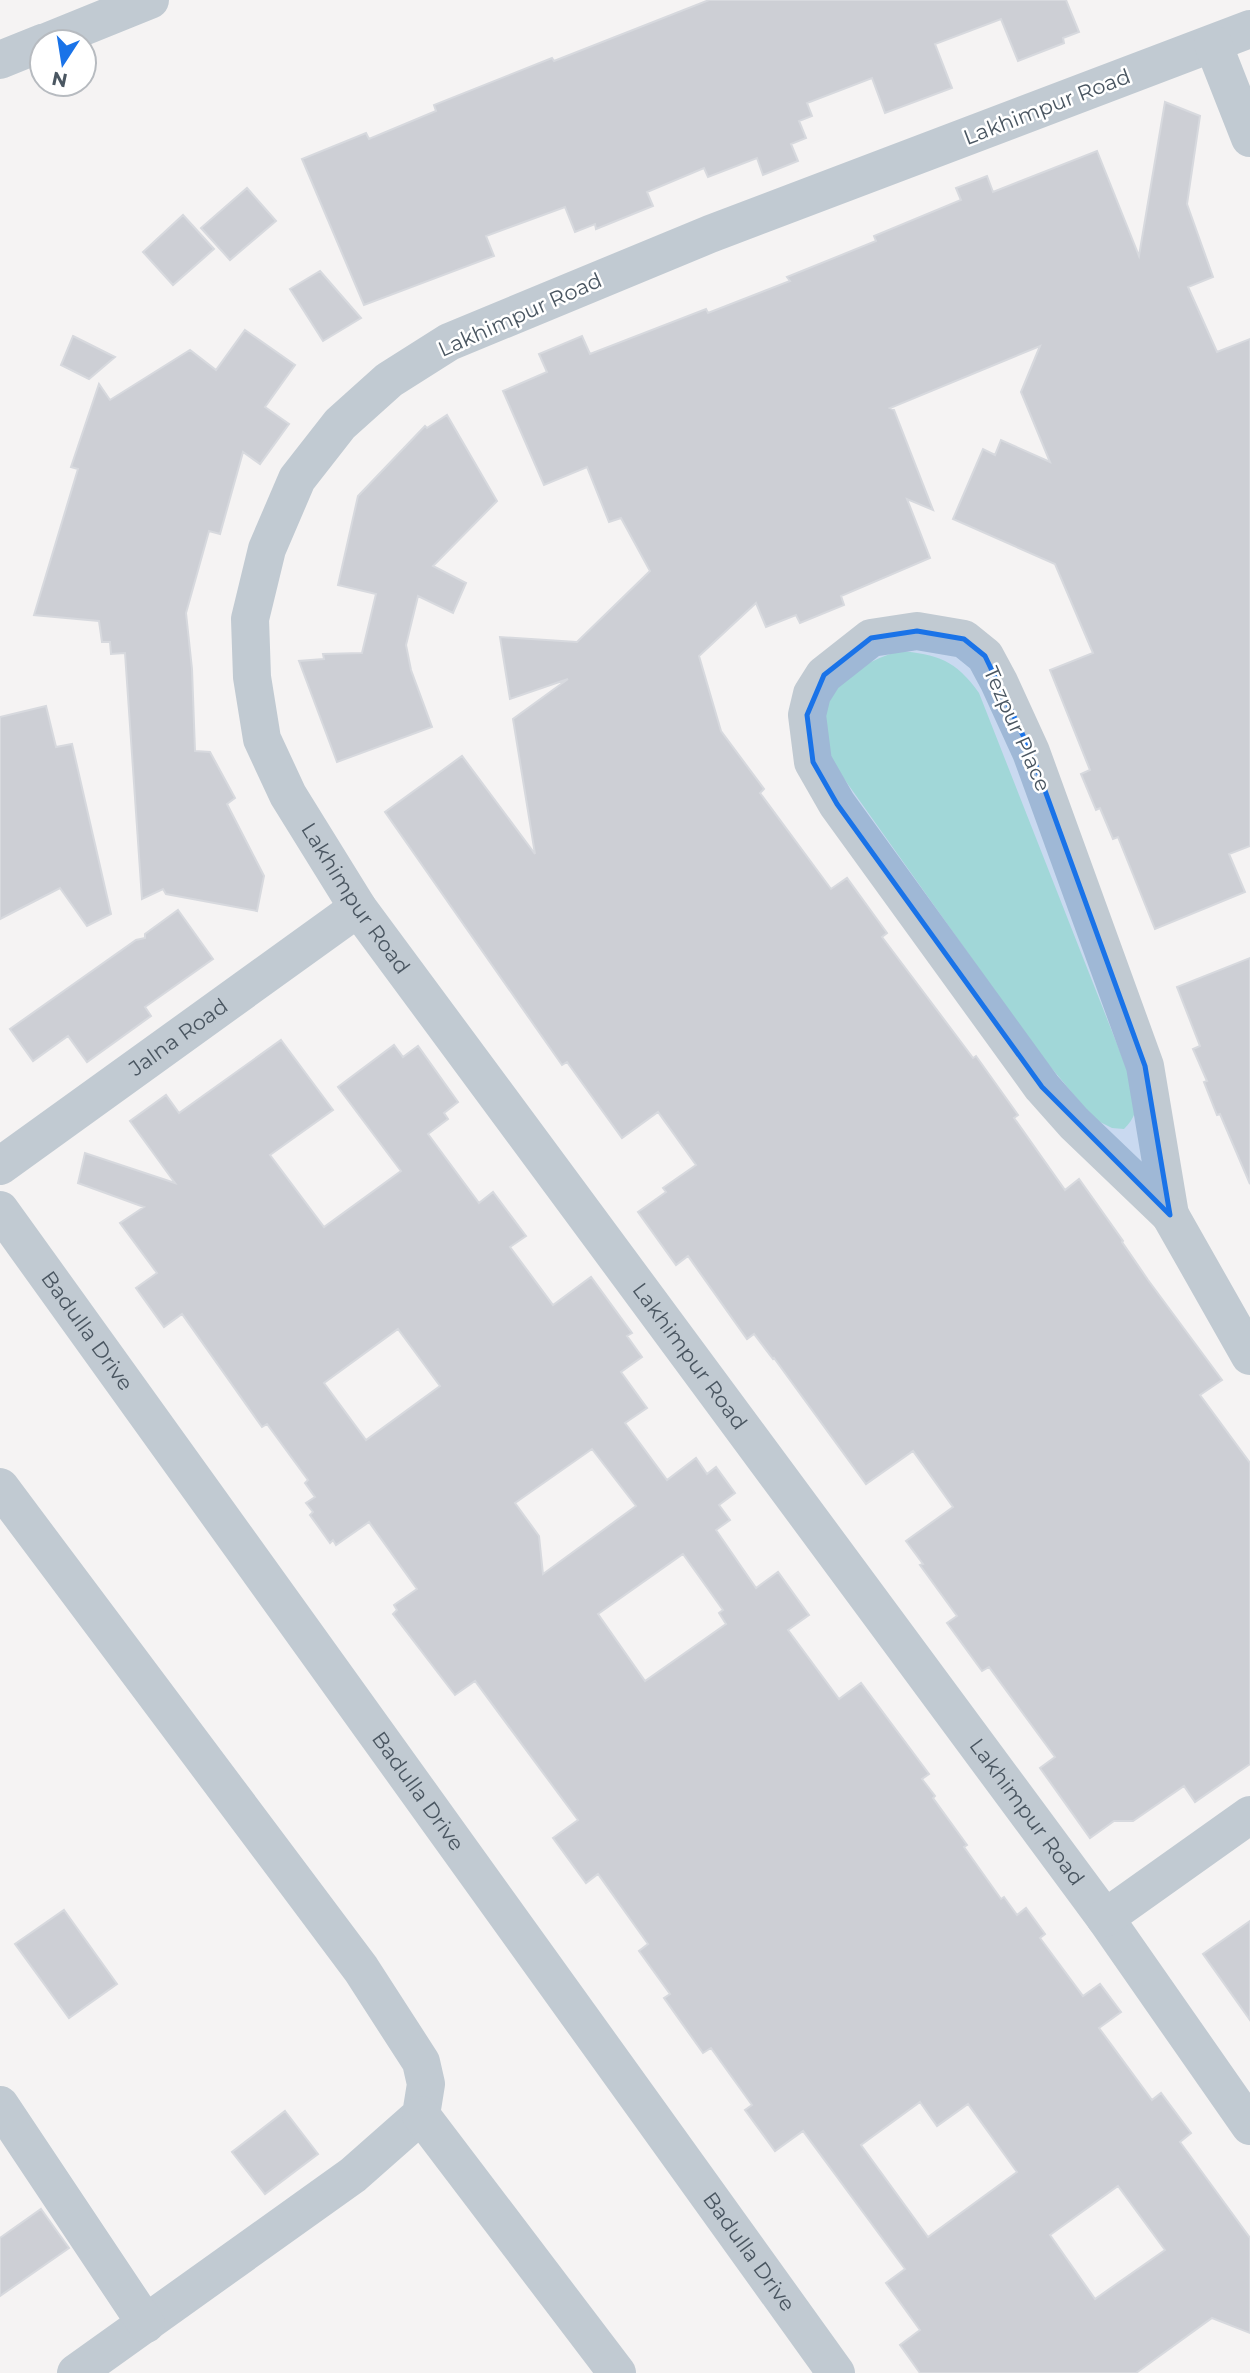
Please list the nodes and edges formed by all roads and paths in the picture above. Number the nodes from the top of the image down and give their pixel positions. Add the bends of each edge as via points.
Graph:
1 (150, 0) edge
2 (81, 28) edge
3 (1250, 29) edge
4 (1213, 44) junction
5 (28, 49) edge
6 (0, 60) edge
7 (1250, 138) edge
8 (358, 908) junction
9 (0, 1166) edge
10 (0, 1210) edge
11 (1170, 1215) junction
12 (1250, 1356) edge
13 (0, 1487) edge
14 (11, 1525) edge
15 (1250, 1815) edge
16 (1105, 1918) junction
17 (0, 2105) edge
18 (421, 2115) junction
19 (1250, 2126) edge
20 (146, 2325) junction
21 (76, 2373) edge
22 (617, 2373) edge
23 (836, 2373) edge

1 - 2 street
3 - 4 street, Lakhimpur Road
4 - 7 street
4 - 8 street, Lakhimpur Road via 710,234 449,342 389,380 340,424 298,479 267,548 250,631 262,739 288,795
5 - 6 street
8 - 9 street, Jalna Road
8 - 16 street, Lakhimpur Road
10 - 23 street, Badulla Drive
11 - 11 street, Tezpur Place via 1042,1087 837,804 813,762 807,715 812,694 824,675 871,638 917,631 964,639 985,656 999,682 1031,752 1145,1066
11 - 12 street, Tezpur Place
13 - 14 street
14 - 18 street via 361,1969 421,2062 426,2084
15 - 16 street
16 - 19 street, Lakhimpur Road
17 - 20 street
18 - 20 street via 353,2175
18 - 22 street
20 - 21 street

